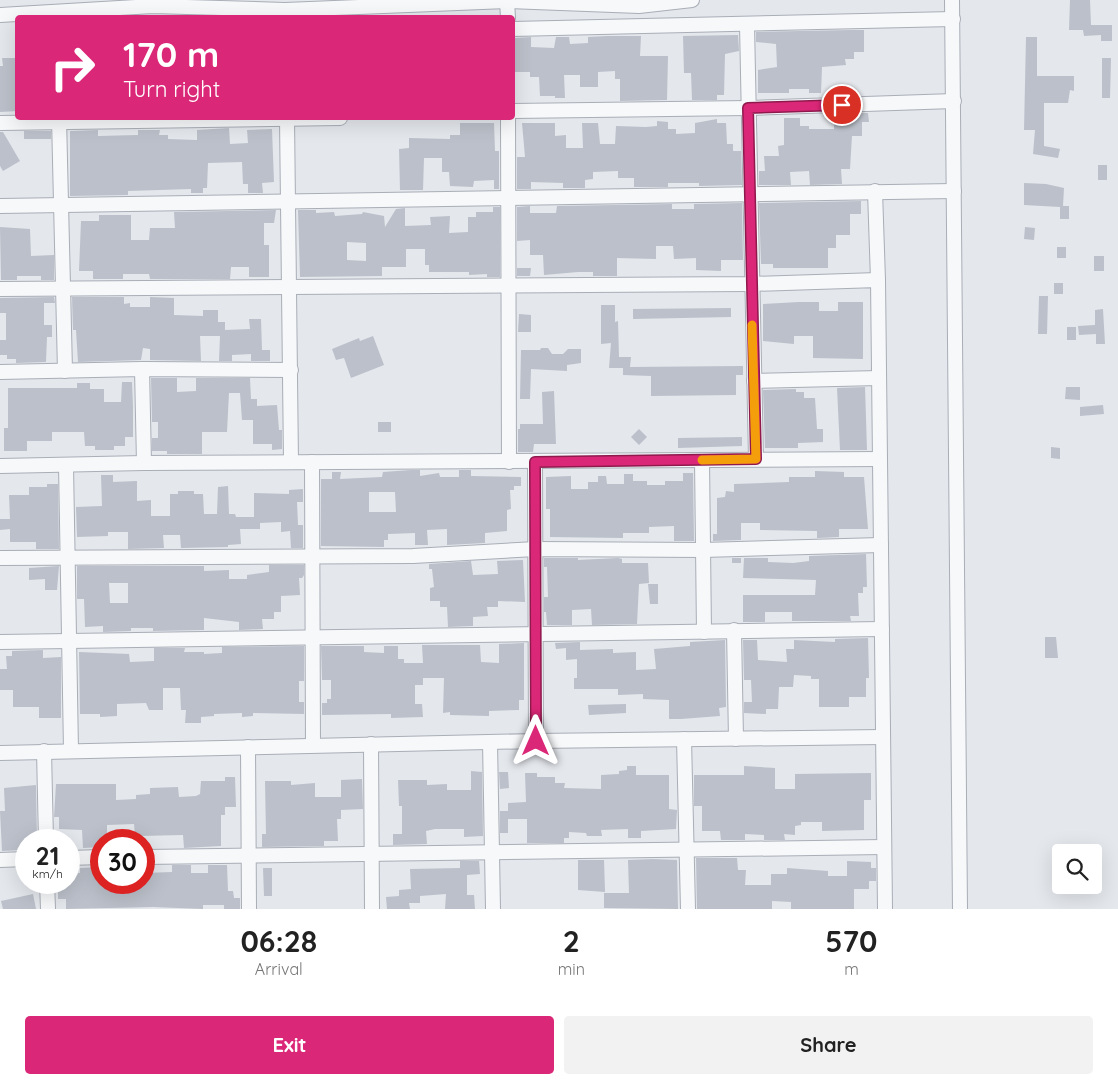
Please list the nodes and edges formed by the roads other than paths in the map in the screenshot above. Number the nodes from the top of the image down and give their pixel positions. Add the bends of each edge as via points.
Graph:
1 (692, 0) edge
2 (952, 0) edge
3 (507, 1) edge
4 (153, 3) edge
5 (319, 4) edge
6 (58, 10) edge
7 (285, 14) edge
8 (0, 15) edge
9 (508, 15) edge
10 (952, 19) junction
11 (747, 25) junction
12 (515, 29) edge
13 (954, 102) junction
14 (748, 108) junction
15 (515, 111) edge
16 (60, 120) edge
17 (287, 120) edge
18 (508, 120) edge
19 (0, 123) edge
20 (875, 191) junction
21 (954, 191) junction
22 (749, 192) junction
23 (509, 198) junction
24 (289, 201) junction
25 (62, 205) junction
26 (0, 206) edge
27 (878, 280) junction
28 (751, 284) junction
29 (509, 286) junction
30 (290, 287) junction
31 (63, 288) junction
32 (0, 289) edge
33 (142, 369) junction
34 (290, 370) junction
35 (66, 371) junction
36 (0, 372) edge
37 (879, 378) junction
38 (754, 380) junction
39 (756, 459) junction
40 (880, 459) junction
41 (0, 460) edge
42 (702, 460) junction
43 (291, 462) junction
44 (312, 462) junction
45 (509, 462) junction
46 (535, 462) junction
47 (144, 463) junction
48 (66, 465) junction
49 (0, 466) edge
50 (881, 545) junction
51 (536, 549) junction
52 (703, 550) junction
53 (68, 557) junction
54 (312, 557) junction
55 (0, 558) edge
56 (882, 629) junction
57 (734, 630) junction
58 (704, 632) junction
59 (536, 634) junction
60 (313, 638) junction
61 (69, 641) junction
62 (0, 642) edge
63 (883, 737) junction
64 (736, 739) junction
65 (684, 740) junction
66 (536, 741) junction
67 (490, 742) junction
68 (371, 744) junction
69 (313, 745) junction
70 (248, 747) junction
71 (71, 750) junction
72 (44, 751) junction
73 (0, 753) edge
74 (46, 829) edge
75 (884, 846) junction
76 (686, 848) junction
77 (491, 851) junction
78 (370, 853) junction
79 (249, 856) junction
80 (155, 857) edge
81 (15, 859) edge
82 (0, 860) edge
83 (47, 894) edge
84 (48, 909) edge
85 (250, 909) edge
86 (372, 909) edge
87 (493, 909) edge
88 (688, 909) edge
89 (885, 909) edge
90 (960, 909) edge

1 - 3 street via 639,6
2 - 10 street
3 - 5 street
3 - 9 street
4 - 6 street
4 - 7 street
5 - 7 street
6 - 8 street
10 - 11 street
10 - 13 street
11 - 12 street
11 - 14 street
13 - 14 street
13 - 21 street
14 - 15 street
14 - 22 street
16 - 19 street
16 - 25 street
17 - 24 street
18 - 23 street
20 - 21 street
20 - 22 street
20 - 27 street
21 - 90 street
22 - 23 street
22 - 28 street
23 - 24 street
23 - 29 street
24 - 25 street
24 - 30 street
25 - 26 street
25 - 31 street
27 - 28 street
27 - 37 street
28 - 29 street
28 - 38 street
29 - 30 street
29 - 45 street
30 - 31 street
30 - 34 street
31 - 32 street
31 - 35 street
33 - 34 street
33 - 35 street
33 - 47 street
34 - 43 street
35 - 36 street
37 - 38 street
37 - 40 street
38 - 39 street
39 - 40 street
39 - 42 street
40 - 50 street
41 - 49 street
42 - 46 street
42 - 52 street
43 - 44 street
43 - 47 street
44 - 45 street
44 - 54 street
45 - 46 street
46 - 51 street
47 - 48 street
48 - 49 street
48 - 53 street
50 - 52 street
50 - 56 street
51 - 52 street
51 - 54 street via 412,556
51 - 59 street
52 - 58 street
53 - 54 street
53 - 55 street
53 - 61 street
54 - 60 street
56 - 57 street
56 - 63 street
57 - 58 street
57 - 64 street
58 - 59 street
59 - 60 street
59 - 66 street
60 - 61 street
60 - 69 street
61 - 62 street
61 - 71 street
63 - 64 street
63 - 75 street
64 - 65 street
65 - 66 street
65 - 76 street
66 - 67 street
67 - 68 street
67 - 77 street
68 - 69 street
68 - 78 street
69 - 70 street
70 - 71 street
70 - 79 street
71 - 72 street
72 - 73 street
72 - 74 street
75 - 76 street
75 - 89 street
76 - 77 street
76 - 88 street
77 - 78 street
77 - 87 street
78 - 79 street
78 - 86 street
79 - 80 street
79 - 85 street
81 - 82 street
83 - 84 street

